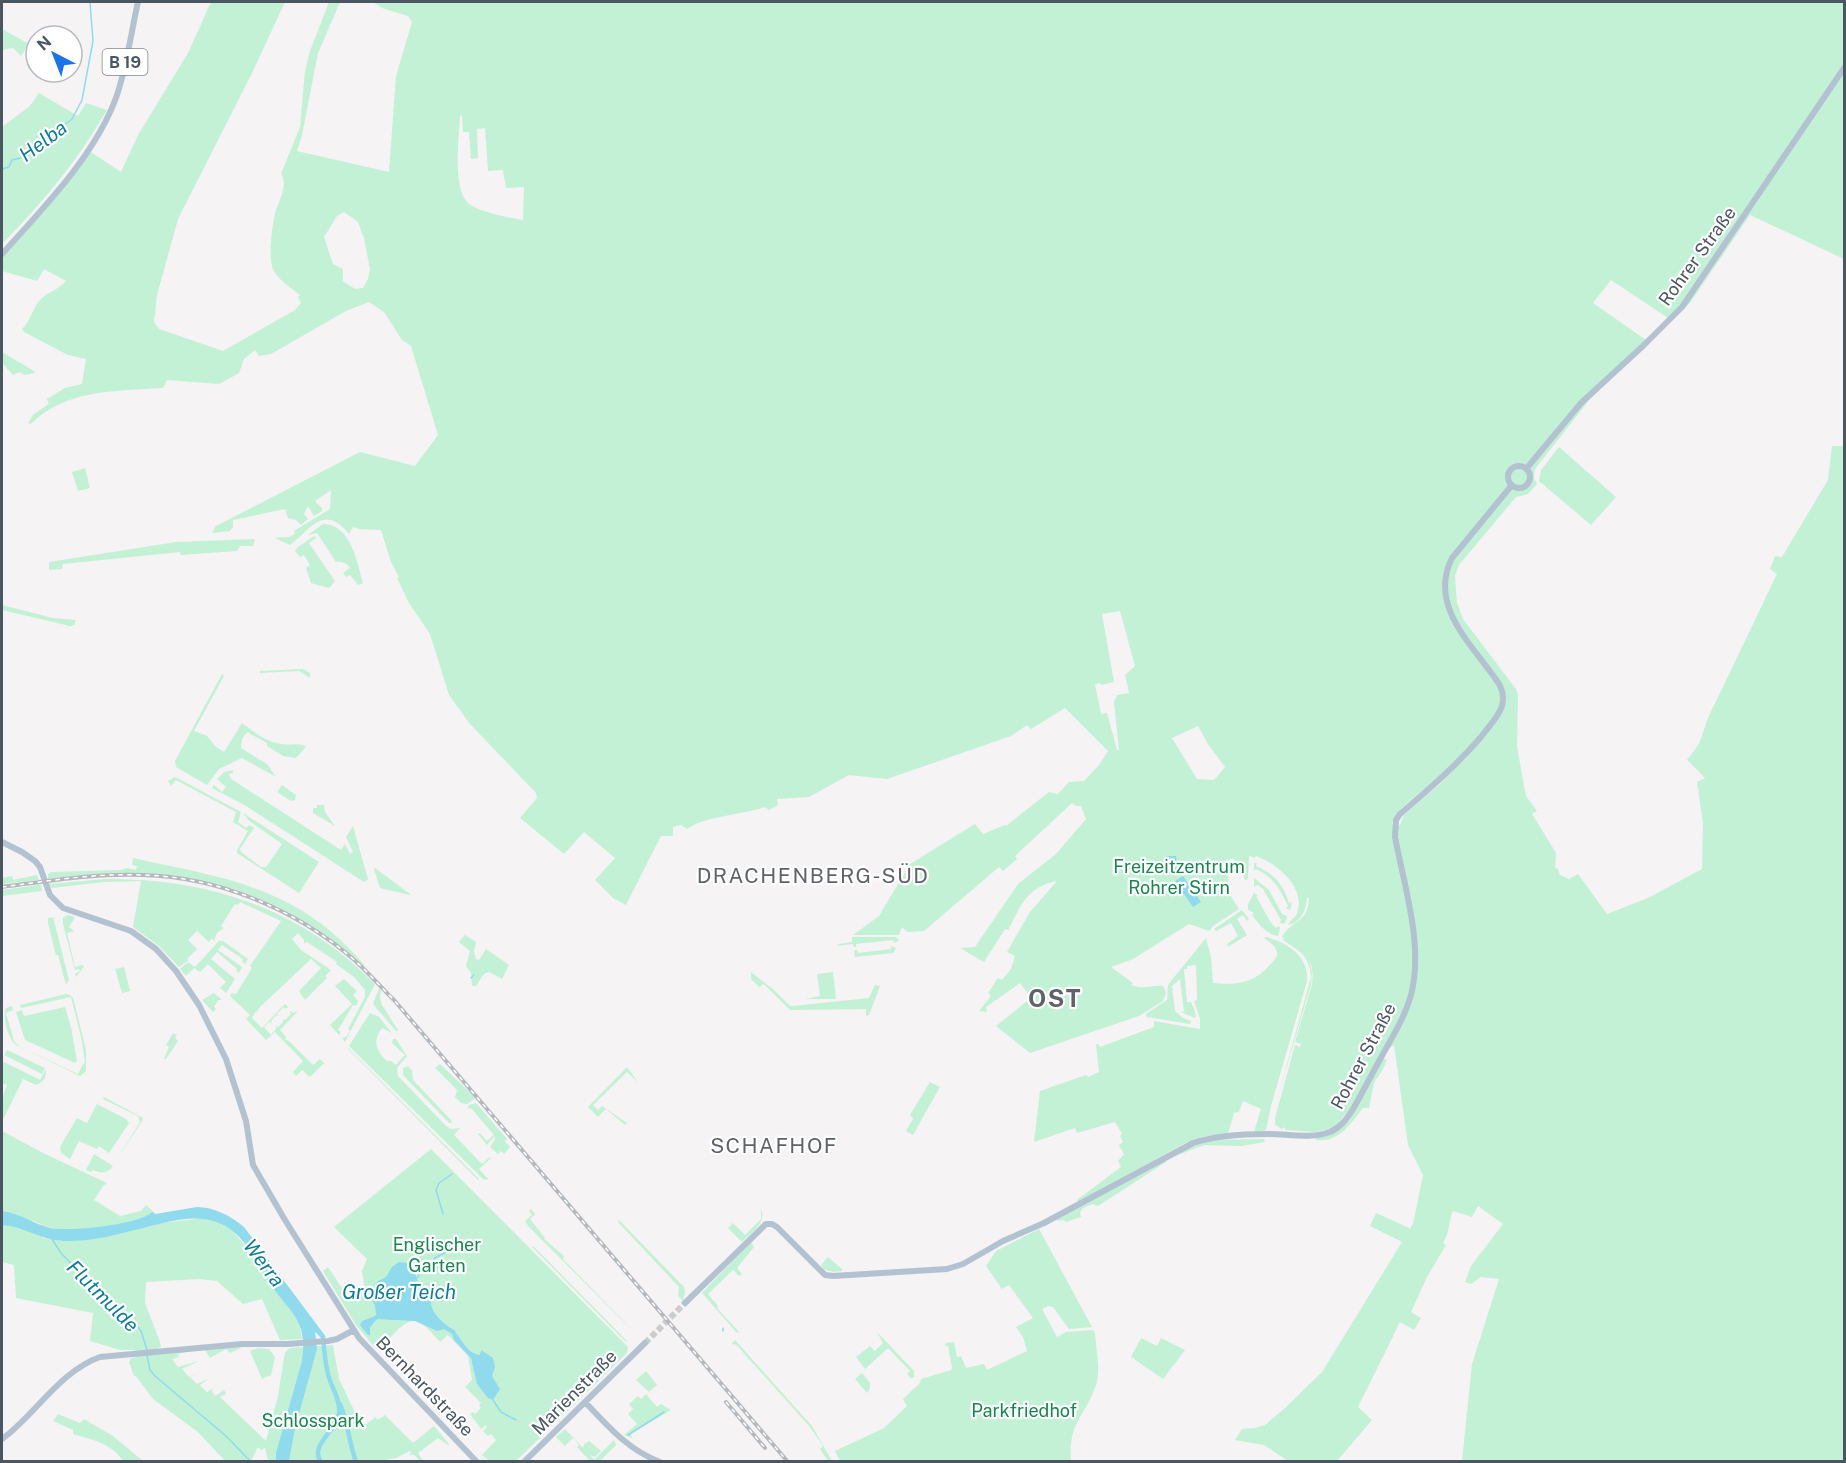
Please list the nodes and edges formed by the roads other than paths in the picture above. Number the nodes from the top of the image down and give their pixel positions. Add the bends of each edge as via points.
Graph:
1 (138, 2) edge
2 (1845, 68) edge
3 (2, 254) edge
4 (1526, 469) junction
5 (1512, 485) junction
6 (2, 842) edge
7 (685, 1303) tunnel mouth
8 (354, 1330) junction
9 (645, 1343) tunnel mouth
10 (585, 1402) junction
11 (2, 1439) edge
12 (477, 1461) edge
13 (524, 1461) edge
14 (660, 1461) edge

1 - 3 main road, B 19 via 120,84 105,121 61,187
2 - 4 main road, Rohrer Straße via 1686,302 1581,403
4 - 5 main road via 1512,469 1508,476
4 - 5 main road via 1530,477 1527,484 1521,488
5 - 7 main road, Rohrer Straße via 1452,558 1445,588 1456,624 1499,684 1502,708 1452,769 1396,820 1395,837 1414,937 1411,995 1399,1026 1345,1122 1323,1134 1241,1136 1193,1143 1044,1223 946,1269 825,1275 777,1227 766,1224
6 - 8 main road, Bernhardstraße via 35,861 50,895 63,908 131,931 156,949 176,971 226,1059 240,1098 255,1171
8 - 11 main road via 328,1341 247,1343 104,1356 90,1361 49,1393
8 - 12 main road, Bernhardstraße
9 - 10 main road, Marienstraße
10 - 13 main road, Marienstraße
10 - 14 main road via 626,1444

